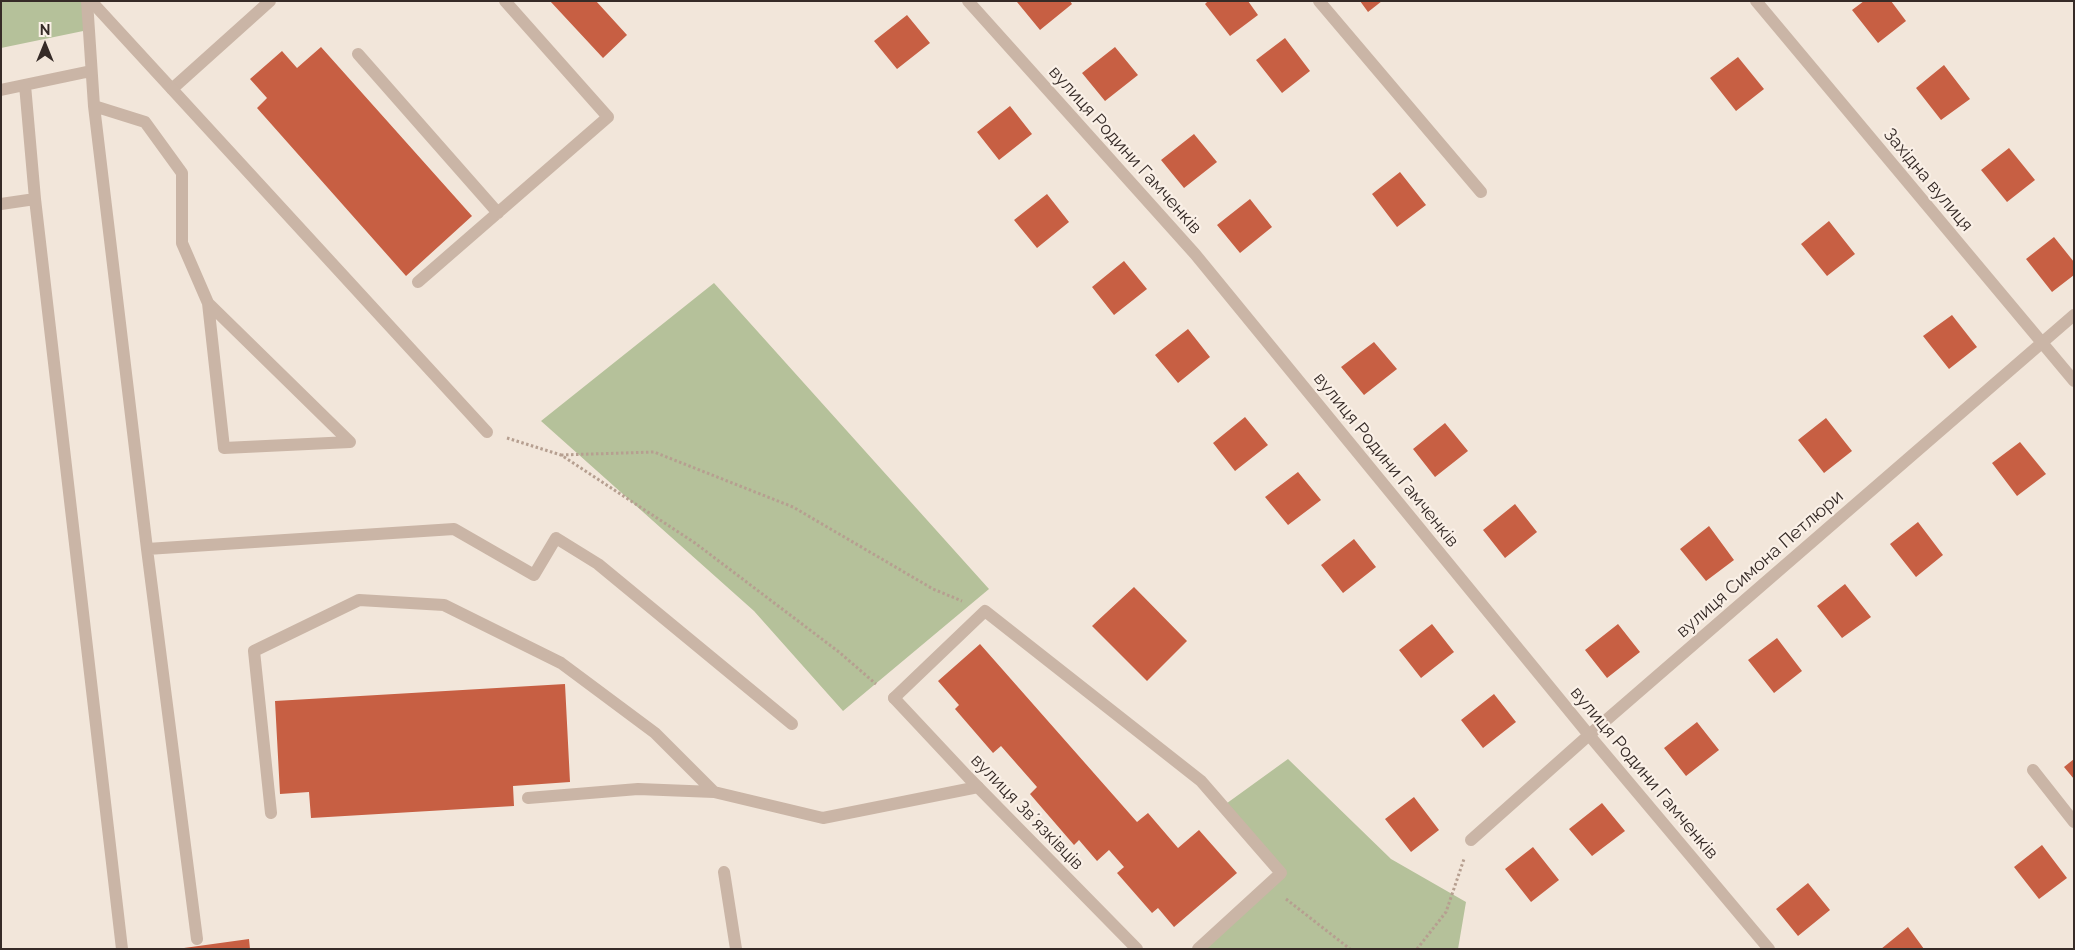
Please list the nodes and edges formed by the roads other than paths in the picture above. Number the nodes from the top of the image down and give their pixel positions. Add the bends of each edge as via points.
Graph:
1 (87, 1) edge
2 (91, 1) edge
3 (270, 1) edge
4 (505, 1) edge
5 (968, 1) edge
6 (1319, 1) edge
7 (1756, 1) edge
8 (358, 54) dead end
9 (92, 71) junction
10 (25, 85) junction
11 (172, 89) junction
12 (1, 90) edge
13 (94, 106) junction
14 (1481, 192) dead end
15 (35, 199) junction
16 (1, 204) edge
17 (498, 213) junction
18 (418, 282) dead end
19 (208, 303) junction
20 (2074, 315) edge
21 (2042, 344) junction
22 (2074, 381) edge
23 (488, 432) road end
24 (147, 549) junction
25 (792, 724) dead end
26 (1589, 735) junction
27 (2033, 770) dead end
28 (978, 787) junction
29 (714, 792) junction
30 (528, 798) dead end
31 (270, 814) dead end
32 (2074, 822) edge
33 (1471, 840) road end
34 (724, 872) dead end
35 (197, 939) dead end
36 (122, 949) edge
37 (736, 949) edge
38 (1137, 949) edge
39 (1198, 949) edge
40 (1769, 949) edge

1 - 9 street
2 - 11 street
3 - 11 street
4 - 17 street via 608,117
5 - 26 street, вулиця Родини Гамченків via 1195,254
6 - 14 street
7 - 21 street, Західна вулиця
8 - 17 street
9 - 10 street
9 - 13 street
10 - 12 street
10 - 15 street
11 - 23 street
13 - 19 street via 145,122 182,173 182,243
13 - 24 street
15 - 16 street
15 - 36 street
17 - 18 street
19 - 19 street via 224,448 350,442 286,379
20 - 21 street, вулиця Симона Петлюри
21 - 22 street, Західна вулиця
21 - 26 street, вулиця Симона Петлюри
24 - 25 street via 454,528 534,575 556,538 598,564
24 - 35 street
26 - 33 street, вулиця Симона Петлюри
26 - 40 street, вулиця Родини Гамченків
27 - 32 street
28 - 29 street via 823,818
28 - 38 street, вулиця Звʼязківців
28 - 39 street, вулиця Звʼязківців via 894,698 985,611 1201,781 1281,873
29 - 30 street via 638,789
29 - 31 street via 655,733 560,663 444,605 359,600 254,651
34 - 37 street

